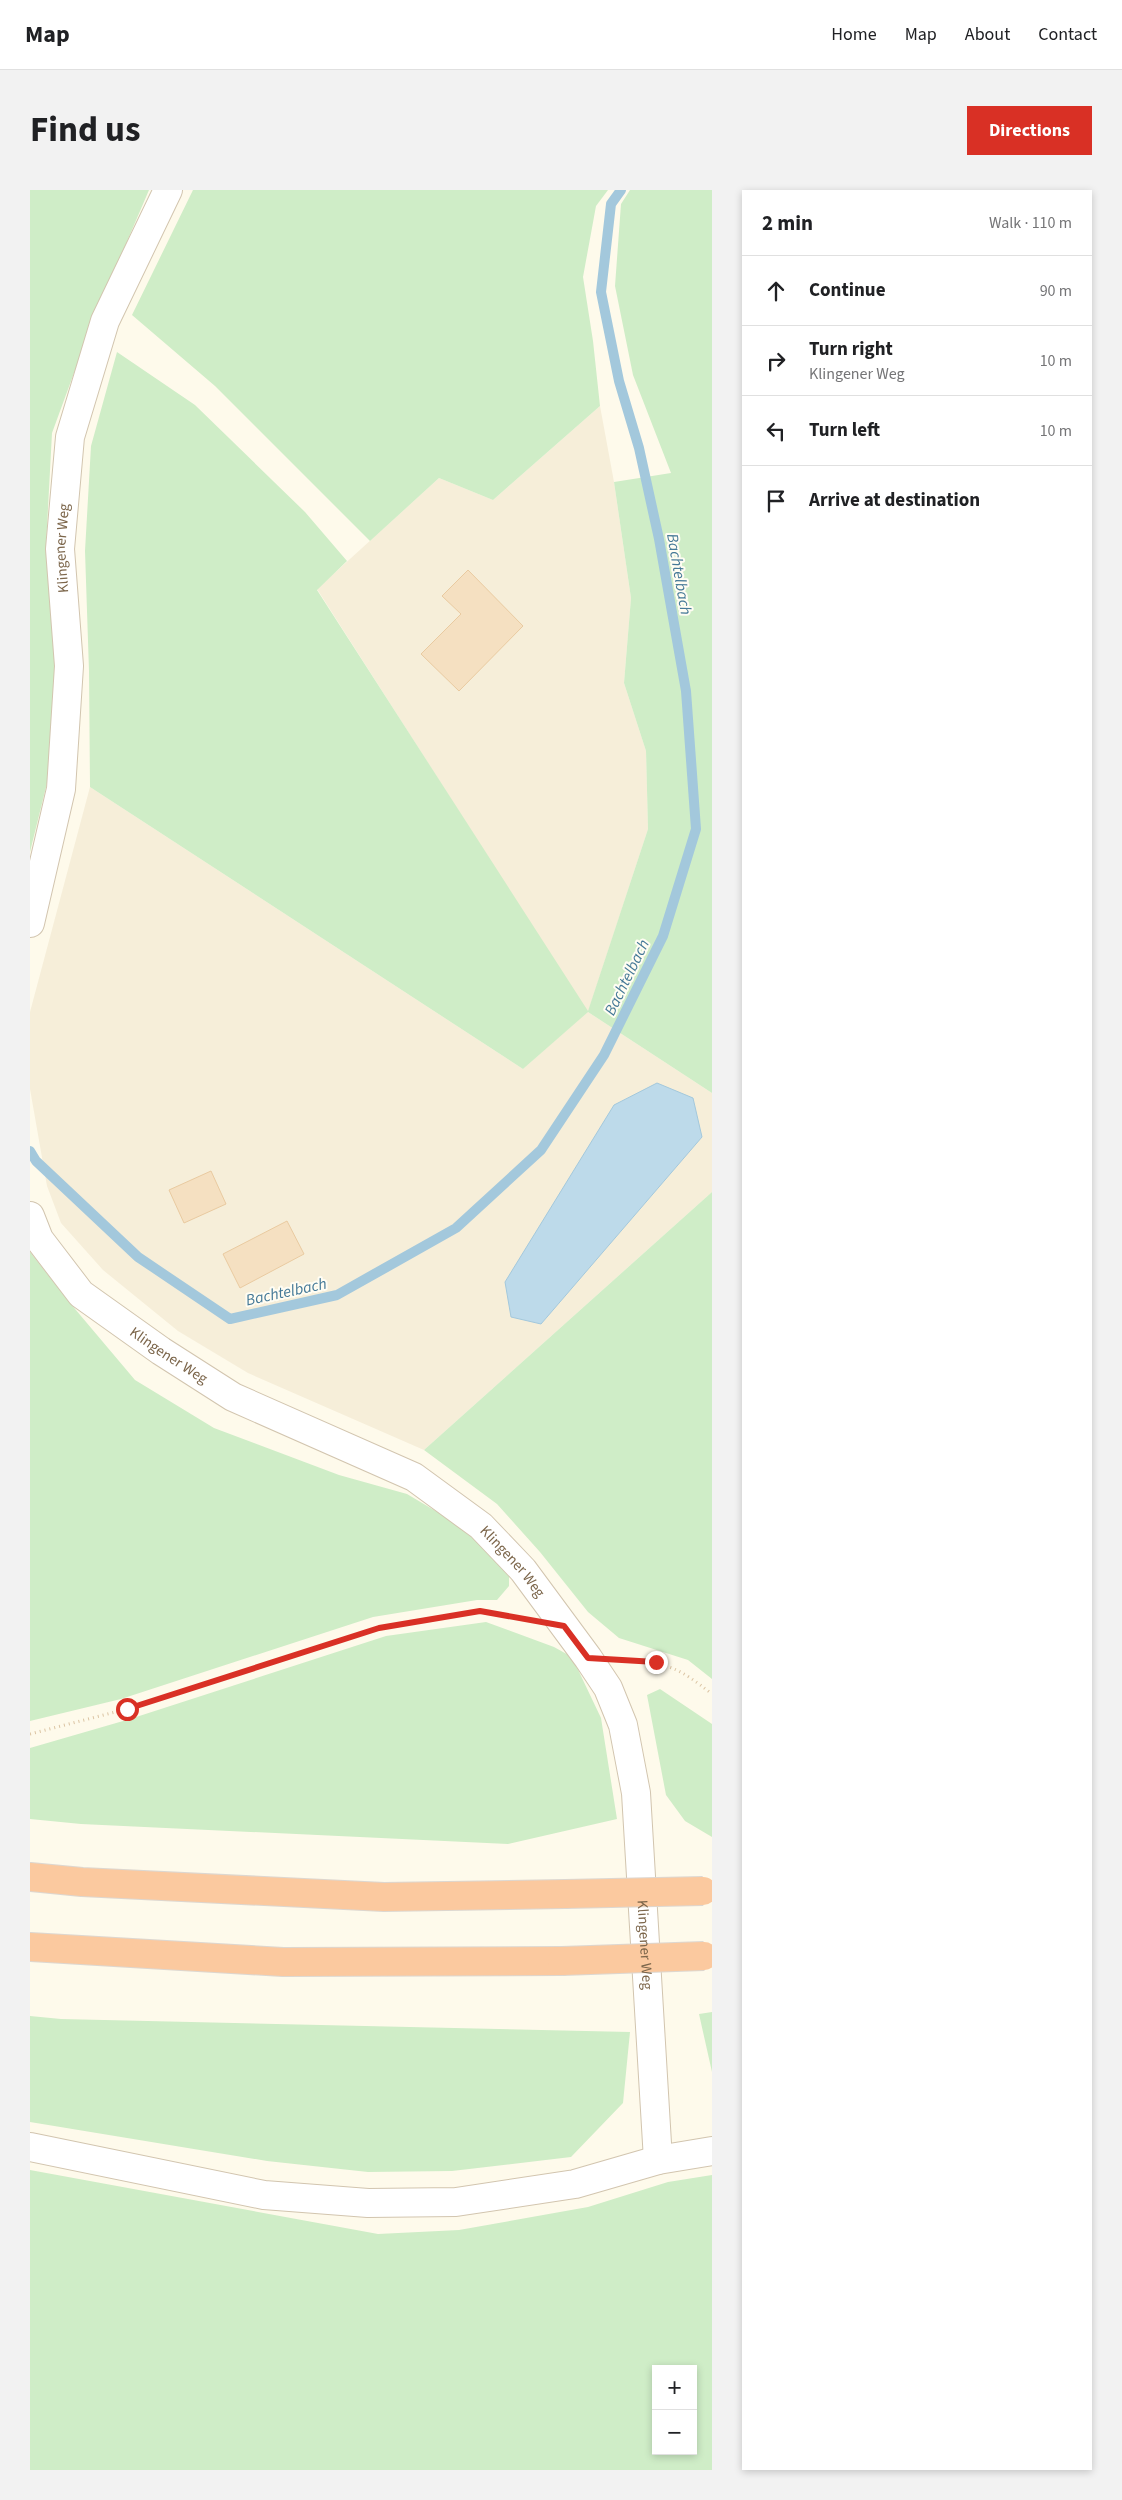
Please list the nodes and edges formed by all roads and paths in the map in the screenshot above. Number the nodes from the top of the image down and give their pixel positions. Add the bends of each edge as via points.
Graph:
1 (168, 190) edge
2 (30, 923) edge
3 (30, 1216) edge
4 (564, 1626) junction
5 (588, 1658) junction
6 (712, 1694) edge
7 (30, 1734) edge
8 (30, 1877) edge
9 (707, 1891) edge
10 (30, 1947) edge
11 (708, 1956) edge
12 (30, 2147) edge
13 (712, 2151) edge
14 (658, 2160) junction

1 - 2 street, Klingener Weg via 105,321 70,437 60,549 69,666 61,789
3 - 4 street, Klingener Weg via 40,1239 81,1294 160,1351 233,1397 414,1477 481,1526 523,1570
4 - 5 street, Klingener Weg
4 - 7 path via 480,1611 379,1628 127,1709
5 - 6 path via 656,1662 684,1672
5 - 14 street, Klingener Weg via 608,1688 623,1725 636,1793
8 - 9 highway, bridge via 384,1897
10 - 11 highway, bridge via 283,1962 562,1961
12 - 14 street via 264,2195 368,2203 456,2202 566,2186
13 - 14 street

